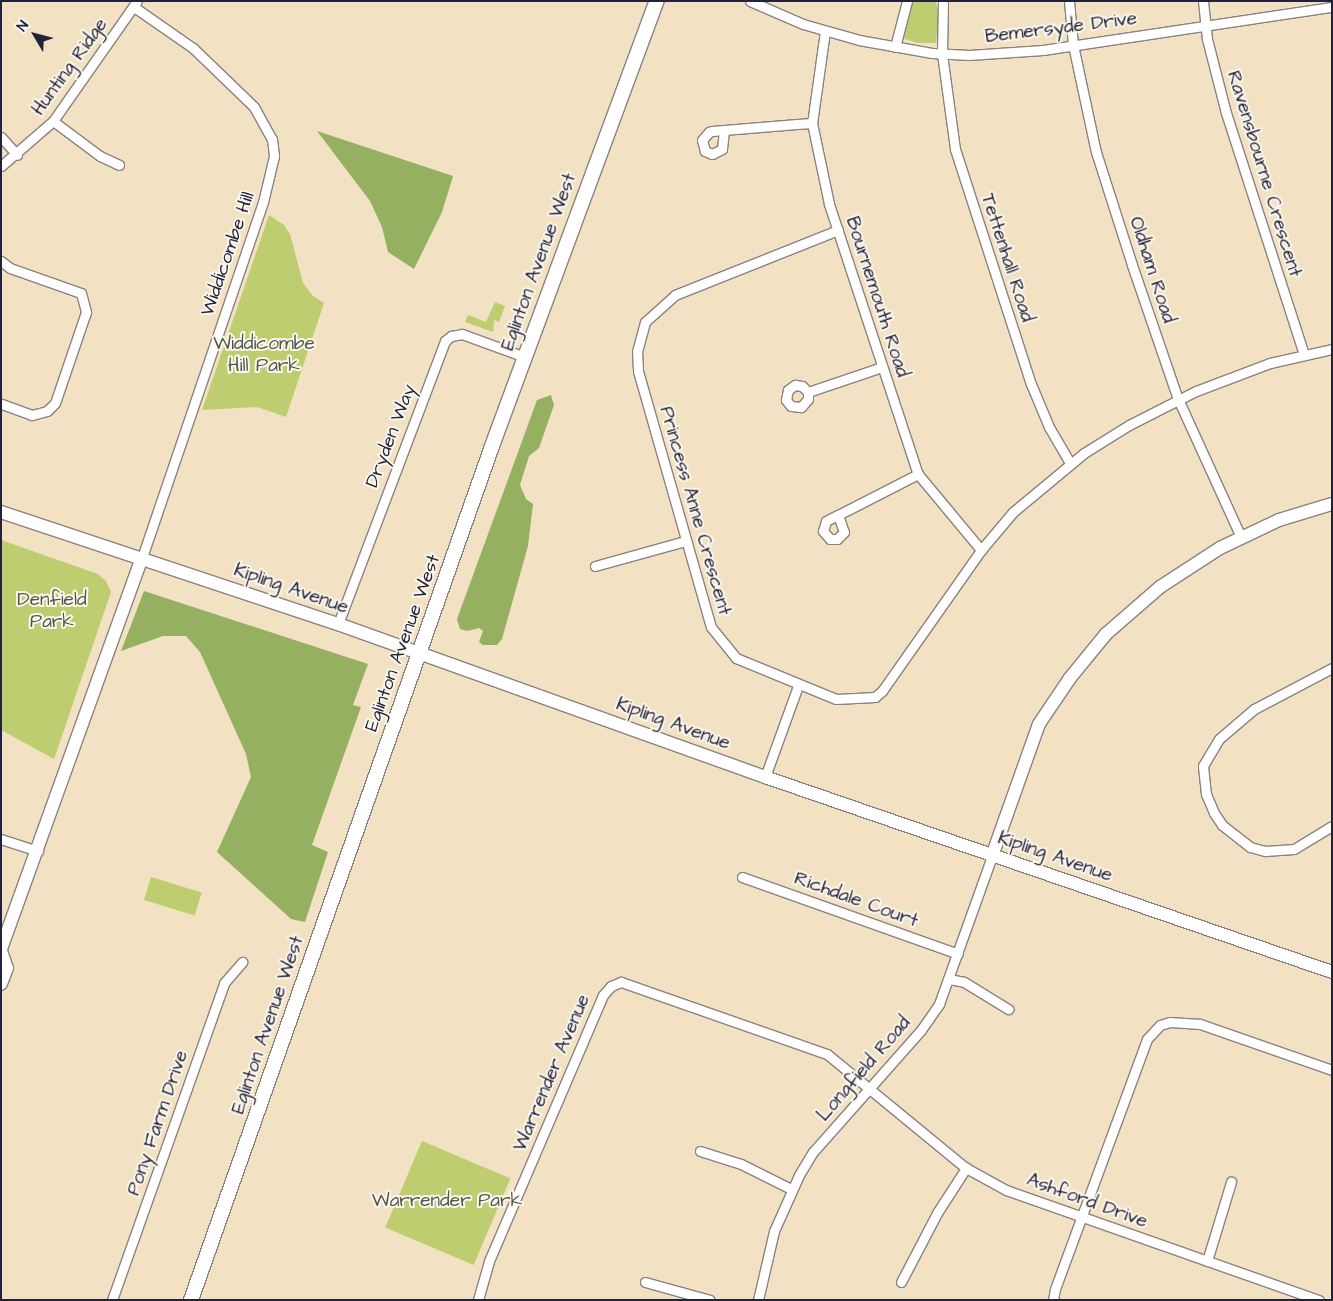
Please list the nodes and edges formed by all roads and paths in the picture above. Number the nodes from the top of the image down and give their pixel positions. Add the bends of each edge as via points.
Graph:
1 (657, 1) edge
2 (750, 1) edge
3 (907, 1) edge
4 (942, 1) edge
5 (1069, 1) edge
6 (1203, 1) edge
7 (135, 4) edge
8 (764, 4) edge
9 (1332, 7) edge
10 (1205, 26) junction
11 (825, 31) junction
12 (1072, 46) junction
13 (895, 47) junction
14 (942, 54) junction
15 (53, 121) junction
16 (812, 123) junction
17 (724, 130) dead end
18 (1, 137) edge
19 (17, 155) junction
20 (119, 165) dead end
21 (1, 166) edge
22 (838, 230) junction
23 (1, 262) edge
24 (1332, 350) edge
25 (1304, 354) junction
26 (525, 357) junction
27 (882, 367) junction
28 (808, 392) dead end
29 (1178, 399) junction
30 (1, 404) edge
31 (1070, 464) junction
32 (918, 474) junction
33 (1332, 504) edge
34 (1, 512) edge
35 (838, 515) dead end
36 (1241, 537) junction
37 (685, 540) junction
38 (981, 550) junction
39 (141, 560) junction
40 (595, 566) dead end
41 (338, 624) junction
42 (419, 654) junction
43 (1332, 668) edge
44 (798, 686) junction
45 (765, 777) junction
46 (1332, 826) edge
47 (1, 839) edge
48 (38, 852) junction
49 (992, 856) junction
50 (742, 876) dead end
51 (1, 950) edge
52 (958, 954) junction
53 (242, 962) dead end
54 (1332, 972) edge
55 (949, 979) junction
56 (1, 984) edge
57 (1008, 1009) dead end
58 (1332, 1070) edge
59 (870, 1088) junction
60 (700, 1151) dead end
61 (966, 1168) junction
62 (1231, 1182) dead end
63 (791, 1189) junction
64 (1084, 1216) junction
65 (1207, 1261) junction
66 (645, 1282) dead end
67 (900, 1282) dead end
68 (112, 1300) edge
69 (191, 1300) edge
70 (478, 1300) edge
71 (710, 1300) edge
72 (758, 1300) edge
73 (1053, 1300) edge
74 (1319, 1300) edge

1 - 26 main road, Eglinton Avenue West
2 - 8 street, Bemersyde Drive
3 - 13 street
4 - 14 street
5 - 12 street, Oldham Road
6 - 10 street, Ravensbourne Crescent
7 - 15 street, Hunting Ridge
7 - 39 street, Widdicombe Hill via 194,48 254,107 272,139 274,156 263,202
8 - 11 street, Bemersyde Drive
9 - 10 street, Bemersyde Drive
10 - 12 street, Bemersyde Drive
10 - 25 street, Ravensbourne Crescent via 1226,112
11 - 13 street, Bemersyde Drive
11 - 16 street, Bournemouth Road
12 - 14 street, Bemersyde Drive via 1016,53
12 - 29 street, Oldham Road via 1096,152
13 - 14 street, Bemersyde Drive
14 - 31 street, Tettenhall Road via 948,114 968,194 1031,384 1049,427
15 - 19 street, Hunting Ridge
15 - 20 street via 100,156
16 - 17 street
16 - 22 street, Bournemouth Road via 822,178
18 - 19 street
19 - 21 street, Hunting Ridge
22 - 27 street, Bournemouth Road
22 - 37 street, Princess Anne Crescent via 681,292 665,302 645,322 638,341 638,371
23 - 30 street via 80,292 86,312 55,403 47,411 32,415
24 - 25 street, Princess Anne Crescent
25 - 29 street, Princess Anne Crescent via 1254,368
26 - 41 street, Dryden Way via 462,334 445,341
26 - 42 main road, Eglinton Avenue West
27 - 28 street
27 - 32 street, Bournemouth Road
29 - 31 street, Princess Anne Crescent via 1129,425
29 - 36 street, Oldham Road
31 - 38 street, Princess Anne Crescent via 1014,512
32 - 35 street
32 - 38 street, Bournemouth Road
33 - 36 main road via 1279,520
34 - 39 main road, Kipling Avenue
36 - 49 main road via 1199,560 1141,602 1106,634 1070,678 1030,744
37 - 40 street
37 - 44 street, Princess Anne Crescent via 711,627 717,637 736,658
38 - 44 street, Princess Anne Crescent via 896,673 875,697 836,699
39 - 41 main road, Kipling Avenue
39 - 48 main road
41 - 42 main road, Kipling Avenue
42 - 45 main road, Kipling Avenue
42 - 69 main road, Eglinton Avenue West
43 - 46 street via 1254,709 1219,739 1203,766 1206,794 1214,813 1222,825 1250,847 1265,851 1294,849
44 - 45 street
45 - 49 main road, Kipling Avenue
47 - 48 street
48 - 51 main road
49 - 52 street, Longfield Road
49 - 54 main road, Kipling Avenue
50 - 52 street, Richdale Court
51 - 56 main road via 7,968
52 - 55 street, Longfield Road
53 - 68 street, Pony Farm Drive via 224,983
55 - 57 street via 964,982
55 - 59 street, Longfield Road via 934,1013
58 - 64 street via 1200,1024 1170,1022 1160,1025 1147,1039
59 - 61 street, Ashford Drive
59 - 63 street, Longfield Road via 813,1152
59 - 70 street, Warrender Avenue via 838,1061 816,1049 634,985 621,982 611,986 603,995 493,1252
60 - 63 street via 734,1162
61 - 64 street, Ashford Drive via 1006,1190
61 - 67 street via 937,1213
62 - 65 street
63 - 72 street, Longfield Road via 774,1231
64 - 65 street, Ashford Drive
64 - 73 street
65 - 74 street, Ashford Drive
66 - 71 street

